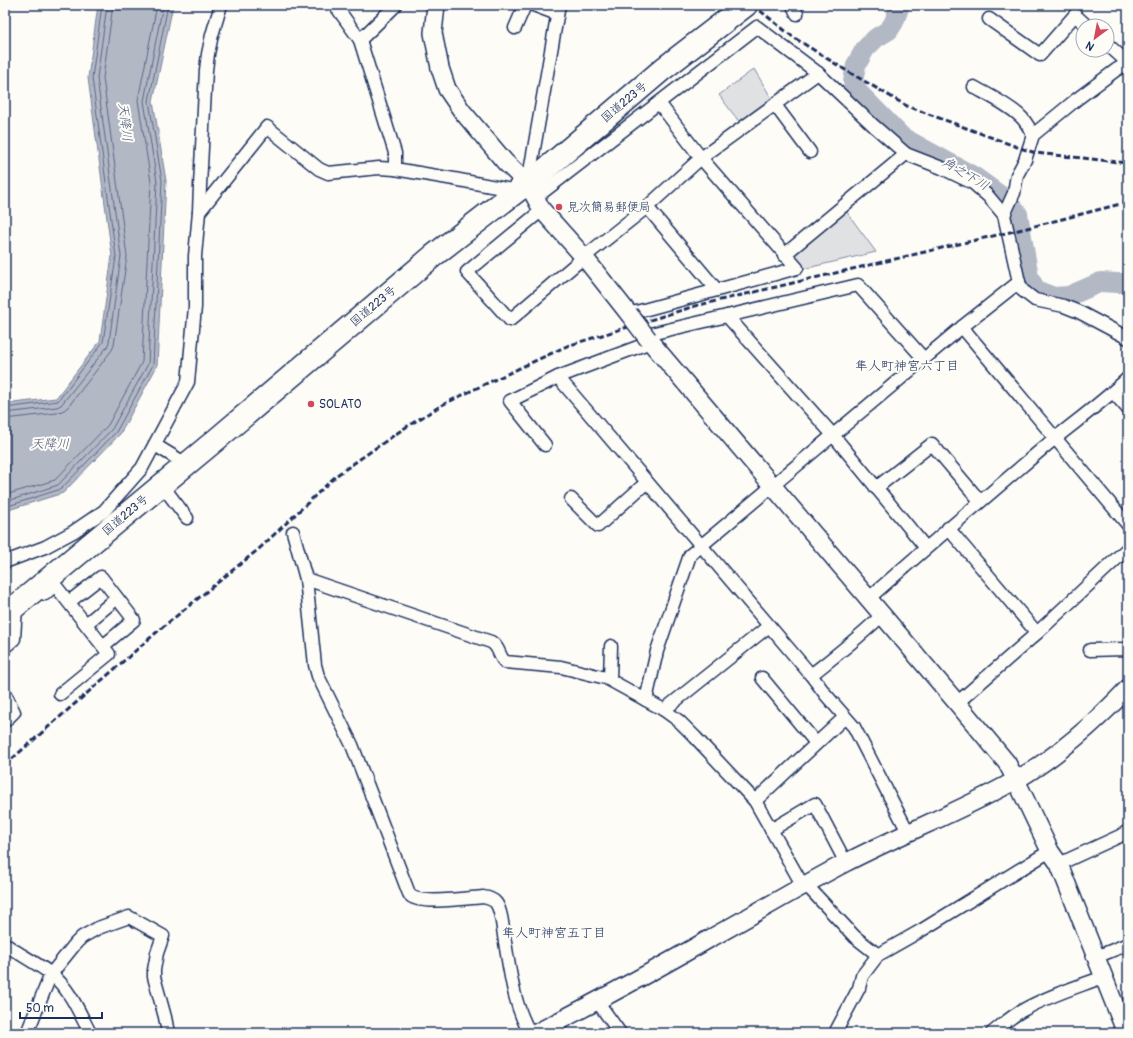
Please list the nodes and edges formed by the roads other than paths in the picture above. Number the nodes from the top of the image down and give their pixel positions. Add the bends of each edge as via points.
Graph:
1 (221, 5) edge
2 (335, 5) edge
3 (396, 5) edge
4 (436, 5) edge
5 (525, 5) edge
6 (533, 5) edge
7 (743, 8) edge
8 (558, 9) edge
9 (1078, 18) edge
10 (990, 19) dead end
11 (515, 28) dead end
12 (360, 40) junction
13 (1115, 51) edge
14 (1128, 63) edge
15 (818, 73) junction
16 (974, 87) dead end
17 (659, 103) junction
18 (775, 105) junction
19 (1033, 135) junction
20 (810, 152) dead end
21 (906, 154) junction
22 (701, 158) junction
23 (395, 169) junction
24 (530, 196) junction
25 (647, 207) junction
26 (199, 212) junction
27 (1005, 213) junction
28 (784, 255) junction
29 (584, 257) junction
30 (1019, 282) junction
31 (717, 290) junction
32 (629, 314) junction
33 (728, 316) junction
34 (962, 327) junction
35 (1128, 338) edge
36 (648, 339) junction
37 (924, 359) junction
38 (558, 377) junction
39 (1128, 378) edge
40 (1113, 392) junction
41 (1128, 409) edge
42 (833, 435) junction
43 (1055, 438) junction
44 (155, 445) junction
45 (545, 445) dead end
46 (186, 464) junction
47 (647, 482) junction
48 (162, 485) junction
49 (773, 486) junction
50 (876, 488) junction
51 (571, 498) dead end
52 (980, 501) junction
53 (187, 518) dead end
54 (1128, 525) edge
55 (948, 528) junction
56 (294, 532) dead end
57 (702, 545) junction
58 (926, 548) junction
59 (1128, 548) edge
60 (5, 562) edge
61 (306, 579) junction
62 (117, 598) junction
63 (868, 599) junction
64 (69, 602) junction
65 (12, 613) edge
66 (882, 615) junction
67 (86, 624) junction
68 (768, 626) junction
69 (1037, 633) junction
70 (103, 646) junction
71 (611, 646) dead end
72 (5, 647) edge
73 (1090, 650) dead end
74 (1128, 651) edge
75 (811, 675) junction
76 (762, 678) dead end
77 (610, 680) junction
78 (1128, 688) edge
79 (5, 694) edge
80 (60, 694) dead end
81 (646, 700) junction
82 (957, 703) junction
83 (664, 710) junction
84 (845, 717) junction
85 (5, 721) edge
86 (816, 743) junction
87 (1016, 780) junction
88 (755, 801) junction
89 (771, 830) junction
90 (1128, 830) edge
91 (908, 832) junction
92 (1054, 858) junction
93 (846, 863) junction
94 (803, 886) junction
95 (5, 944) edge
96 (1128, 944) edge
97 (878, 955) junction
98 (1096, 957) junction
99 (51, 974) junction
100 (1104, 977) junction
101 (597, 1001) junction
102 (27, 1033) edge
103 (90, 1033) edge
104 (168, 1033) edge
105 (530, 1033) edge
106 (536, 1033) edge
107 (620, 1033) edge
108 (835, 1033) edge
109 (992, 1033) edge
110 (1126, 1033) edge

1 - 26 street via 212,35 206,70
2 - 12 street
3 - 12 street
4 - 24 street via 433,33 447,90
5 - 11 street
6 - 8 street
7 - 24 highway, 国道223号 via 663,69
8 - 24 street
9 - 10 street via 1075,15 1040,55
12 - 23 street via 395,153
13 - 14 street
14 - 19 street via 1077,99
15 - 17 street via 757,27
15 - 18 street
15 - 21 street
16 - 19 street via 1021,116
17 - 22 street
17 - 24 street
18 - 20 street
18 - 22 street
19 - 27 street
21 - 27 street via 973,183
21 - 28 street
22 - 25 street
22 - 28 street
23 - 24 street
23 - 26 street via 328,173 267,127
24 - 29 street
24 - 29 street via 467,272 510,320
24 - 46 highway, 国道223号 via 433,256
25 - 29 street
25 - 31 street
26 - 44 street via 195,256 195,307 188,382
27 - 30 street
28 - 31 street via 797,268
29 - 32 street
30 - 34 street
30 - 35 street via 1022,290 1035,300 1079,312
31 - 32 street
32 - 36 street, bridge
33 - 36 street
33 - 37 street via 858,285
33 - 42 street
34 - 37 street
34 - 43 street
36 - 38 street
36 - 49 street
37 - 42 street
38 - 45 street via 510,401
38 - 47 street
39 - 40 street
40 - 41 street
40 - 43 street
42 - 49 street
42 - 50 street
43 - 52 street
43 - 54 street
44 - 46 street
44 - 60 street via 142,468 104,511 52,543
46 - 48 highway, 国道223号
47 - 51 street via 598,526
47 - 57 street
48 - 53 street
48 - 65 highway, 国道223号
49 - 57 street
49 - 63 street
50 - 52 street via 932,444
50 - 58 street
52 - 55 street
55 - 58 street
55 - 69 street
56 - 61 street
57 - 68 street
57 - 81 street via 690,555 657,651
58 - 63 street
59 - 69 street
61 - 77 street via 491,642 497,647 505,662 561,667
61 - 105 street via 318,676 352,745 410,895 434,901 483,897 496,902 514,990
62 - 64 street via 101,577
62 - 67 street
62 - 70 street via 134,620
63 - 66 street
64 - 65 street via 55,585
64 - 67 street
65 - 72 street via 14,639
66 - 75 street
66 - 82 street
67 - 70 street
68 - 75 street
68 - 83 street
69 - 82 street
70 - 80 street via 109,654
71 - 77 street
73 - 74 street
75 - 84 street
76 - 86 street
77 - 81 street
78 - 87 street via 1104,713 1058,751
79 - 85 street via 14,712
81 - 83 street
82 - 87 street via 1006,763
83 - 88 street via 695,737
84 - 86 street
84 - 91 street via 854,727
86 - 88 street
87 - 91 street
87 - 92 street
88 - 89 street
89 - 93 street via 816,804
89 - 94 street
90 - 92 street via 1120,836
91 - 93 street
92 - 97 street
92 - 98 street
93 - 94 street
94 - 97 street via 811,890 855,937
94 - 101 street
95 - 99 street
96 - 98 street
97 - 108 street via 862,976
98 - 100 street
99 - 102 street
99 - 103 street via 71,997
99 - 104 street via 82,937 98,928 129,917 163,936 157,953 154,977
100 - 109 street via 1024,1009
100 - 110 street
101 - 106 street
101 - 107 street

